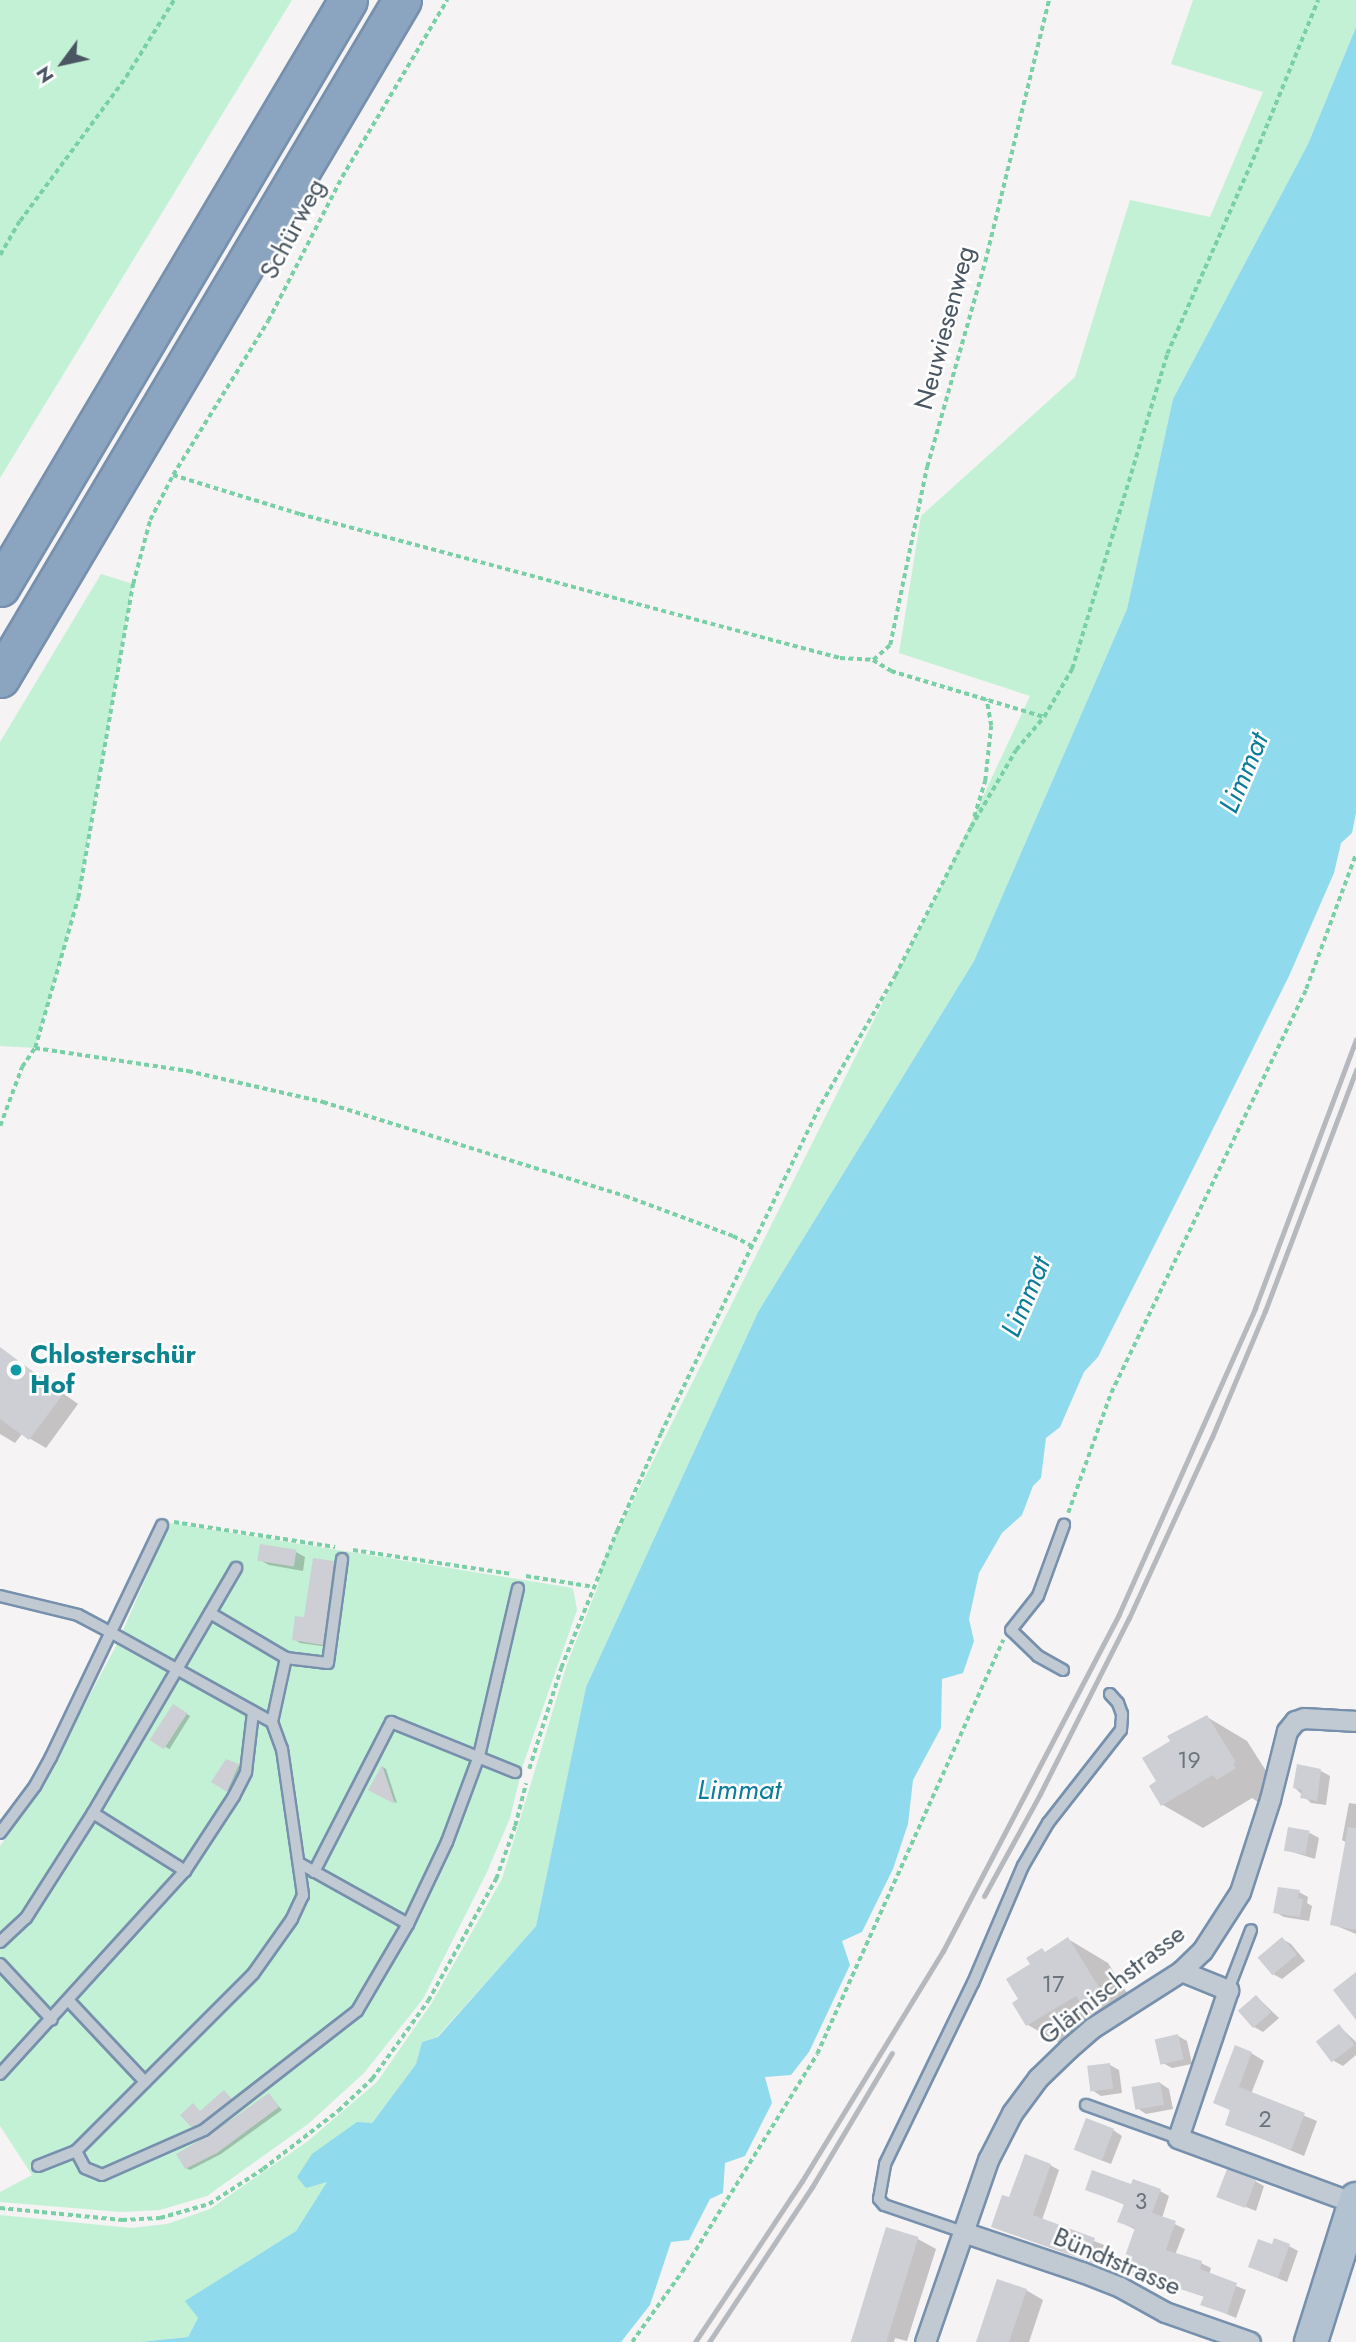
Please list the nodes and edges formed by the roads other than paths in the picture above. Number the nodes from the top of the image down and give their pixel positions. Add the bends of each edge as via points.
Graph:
1 (348, 0) edge
2 (402, 0) edge
3 (0, 587) edge
4 (0, 678) edge
5 (162, 1525) road end
6 (1064, 1525) road end
7 (342, 1559) dead end
8 (236, 1568) dead end
9 (518, 1588) dead end
10 (0, 1596) edge
11 (210, 1613) junction
12 (110, 1632) junction
13 (286, 1658) junction
14 (176, 1670) junction
15 (1063, 1670) dead end
16 (1110, 1694) dead end
17 (253, 1712) junction
18 (1356, 1721) edge
19 (272, 1722) junction
20 (479, 1756) junction
21 (515, 1772) dead end
22 (93, 1813) junction
23 (0, 1833) edge
24 (299, 1863) junction
25 (185, 1871) junction
26 (314, 1872) junction
27 (408, 1924) junction
28 (1251, 1930) dead end
29 (0, 1942) edge
30 (0, 1964) edge
31 (1181, 1971) junction
32 (1228, 1990) junction
33 (69, 2001) junction
34 (52, 2020) junction
35 (0, 2074) edge
36 (145, 2082) junction
37 (1086, 2105) dead end
38 (1178, 2138) junction
39 (76, 2151) junction
40 (38, 2166) dead end
41 (1356, 2201) edge
42 (963, 2232) junction
43 (925, 2342) edge
44 (1251, 2342) edge
45 (1311, 2342) edge

1 - 3 highway
2 - 4 highway
5 - 12 lane
6 - 15 lane via 1038,1597 1011,1630 1038,1656
7 - 13 lane via 328,1662
8 - 11 lane
9 - 20 lane
10 - 12 lane via 78,1615
11 - 13 lane
11 - 14 lane
12 - 14 lane
12 - 23 lane via 41,1777
13 - 19 lane
14 - 17 lane
14 - 22 lane
16 - 42 lane via 1122,1714 1121,1730 1048,1823 1023,1866 973,1983 885,2164 878,2199 884,2205
17 - 19 lane
17 - 25 lane via 246,1772
18 - 31 street, Glärnischstrasse via 1304,1718 1287,1731 1250,1865 1226,1918
19 - 24 lane via 282,1749
20 - 21 lane
20 - 26 lane via 391,1722
20 - 27 lane via 447,1842
22 - 25 lane
22 - 29 lane via 26,1918
24 - 26 lane
24 - 36 lane via 303,1895 253,1975
25 - 33 lane
26 - 27 lane
27 - 39 lane via 357,2011 204,2130 102,2175 85,2168
28 - 32 lane
30 - 34 lane
31 - 32 street
31 - 42 street, Glärnischstrasse via 1092,2028 1038,2078 1012,2113 988,2160
32 - 38 street
33 - 34 lane
33 - 36 lane
34 - 35 lane
36 - 39 lane
37 - 38 lane
38 - 41 street
39 - 40 lane
41 - 45 main road
42 - 43 street, Glärnischstrasse
42 - 44 street, Bündtstrasse via 1082,2272 1166,2312

